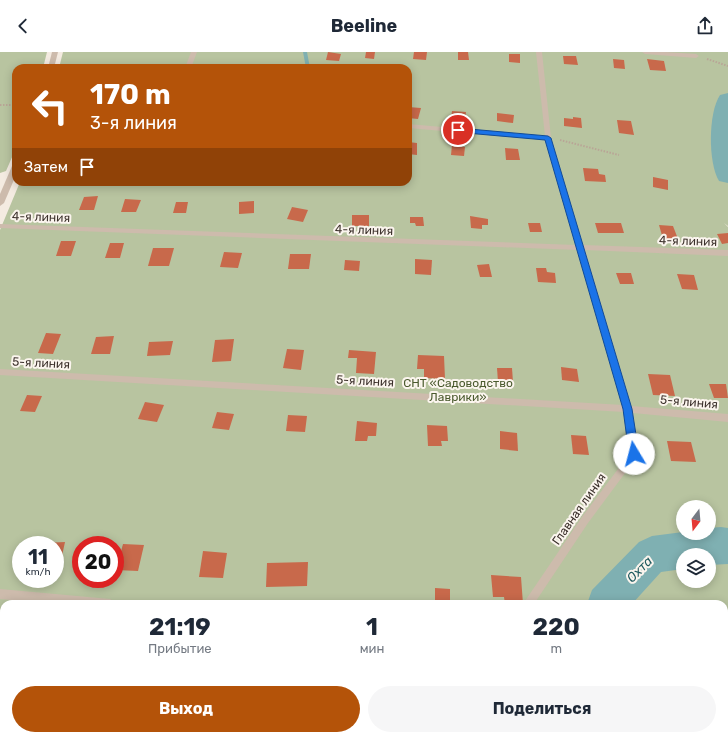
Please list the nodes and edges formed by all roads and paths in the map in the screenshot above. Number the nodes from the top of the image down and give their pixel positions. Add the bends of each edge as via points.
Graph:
1 (55, 52) edge
2 (194, 52) edge
3 (538, 52) edge
4 (645, 52) edge
5 (696, 56) joint
6 (52, 64) edge
7 (190, 64) edge
8 (728, 66) edge
9 (0, 105) edge
10 (12, 105) edge
11 (412, 126) edge
12 (548, 138) junction
13 (619, 155) dead end
14 (12, 175) edge
15 (0, 203) edge
16 (0, 226) edge
17 (580, 249) junction
18 (728, 253) edge
19 (0, 372) edge
20 (628, 409) junction
21 (728, 418) edge
22 (0, 594) edge
23 (66, 600) edge
24 (531, 600) edge

1 - 6 street
2 - 7 lane
3 - 12 lane, Главная линия
4 - 5 lane
5 - 8 path
9 - 10 path
11 - 12 lane
12 - 13 path
12 - 17 lane, Главная линия
14 - 15 street
16 - 17 lane, 4-я линия
17 - 18 lane, 4-я линия
17 - 20 lane, Главная линия
19 - 20 lane, 5-я линия
20 - 21 lane, 5-я линия
20 - 24 lane, Главная линия via 634,454
22 - 23 lane

